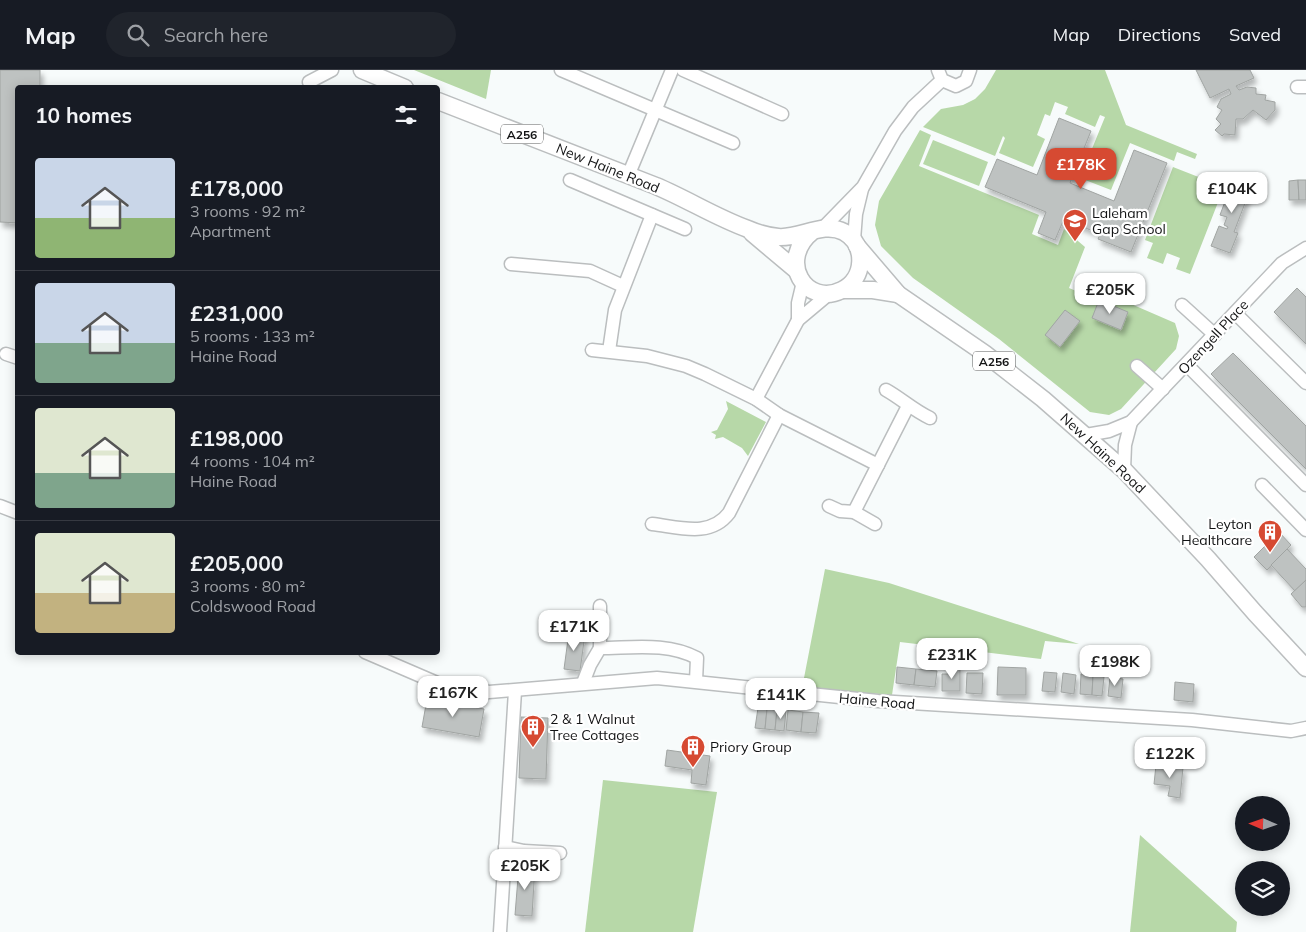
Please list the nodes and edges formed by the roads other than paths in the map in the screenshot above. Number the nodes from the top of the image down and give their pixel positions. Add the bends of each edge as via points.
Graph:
1 (332, 70) edge
2 (362, 70) edge
3 (561, 70) edge
4 (672, 70) edge
5 (683, 70) edge
6 (970, 70) edge
7 (940, 75) edge
8 (308, 80) edge
9 (397, 85) edge
10 (440, 101) edge
11 (654, 110) junction
12 (782, 114) dead end
13 (733, 143) dead end
14 (628, 176) junction
15 (570, 180) dead end
16 (863, 187) junction
17 (652, 216) junction
18 (685, 230) dead end
19 (749, 230) junction
20 (818, 230) junction
21 (856, 243) junction
22 (1301, 252) edge
23 (511, 264) dead end
24 (800, 276) junction
25 (623, 286) junction
26 (837, 292) junction
27 (898, 294) junction
28 (1185, 308) dead end
29 (1236, 313) junction
30 (798, 320) junction
31 (1214, 335) junction
32 (592, 350) dead end
33 (610, 352) junction
34 (1187, 365) junction
35 (1137, 366) dead end
36 (1306, 383) edge
37 (1163, 389) junction
38 (886, 390) dead end
39 (756, 399) junction
40 (908, 406) junction
41 (779, 414) junction
42 (930, 418) dead end
43 (1131, 422) junction
44 (1086, 435) junction
45 (878, 465) junction
46 (1124, 470) junction
47 (1306, 485) edge
48 (1262, 486) dead end
49 (0, 506) edge
50 (829, 506) dead end
51 (15, 512) edge
52 (854, 512) junction
53 (652, 524) dead end
54 (875, 524) dead end
55 (1306, 530) edge
56 (600, 606) dead end
57 (1282, 640) junction
58 (1306, 647) edge
59 (600, 648) junction
60 (372, 655) edge
61 (1306, 668) edge
62 (696, 681) junction
63 (583, 683) junction
64 (515, 691) junction
65 (1306, 728) edge
66 (505, 847) junction
67 (560, 853) dead end
68 (500, 932) edge

1 - 8 street
2 - 9 main road
3 - 11 street
4 - 11 street
5 - 12 street
6 - 7 street via 961,84 951,86
7 - 16 street via 895,131
10 - 14 main road, New Haine Road / A256
11 - 13 street
11 - 14 street
14 - 19 main road, New Haine Road / A256
15 - 17 street
16 - 20 street
16 - 21 street via 856,214
17 - 18 street
17 - 25 street
19 - 20 main road, New Haine Road / A256 via 778,237
19 - 24 main road, New Haine Road / A256
20 - 21 main road, New Haine Road via 840,230
20 - 24 main road via 804,238 798,248 795,259
21 - 26 main road via 861,256 858,275
21 - 27 main road, New Haine Road / A256
22 - 29 street, Ozengell Place via 1282,263
23 - 25 street via 590,271
24 - 26 main road, New Haine Road via 810,289
24 - 30 street
25 - 33 street via 615,310
26 - 27 main road, New Haine Road / A256 via 873,290
26 - 30 street
27 - 44 main road, New Haine Road / A256 via 984,353
28 - 31 street
29 - 31 street, Ozengell Place
29 - 36 street
30 - 39 street
31 - 34 street, Ozengell Place
32 - 33 street
33 - 39 street via 647,356 686,366
34 - 37 street, Ozengell Place
34 - 47 street
35 - 37 street
37 - 43 street, Ozengell Place
38 - 40 street
39 - 41 street
40 - 42 street
40 - 45 street
41 - 45 street
41 - 53 street via 729,513 720,522 702,530
43 - 44 street, Ozengell Place via 1109,431
43 - 46 street via 1125,445
44 - 46 main road, New Haine Road / A256
45 - 52 street
46 - 57 main road, New Haine Road / A256
48 - 55 street
49 - 51 street
50 - 52 street via 840,512
52 - 54 street
56 - 59 street
57 - 58 main road
57 - 61 main road, New Haine Road / A256
59 - 62 street via 684,651 697,658
59 - 63 street
60 - 64 street, Haine Road via 420,677 460,689
62 - 63 street, Haine Road via 656,678
62 - 65 street, Haine Road via 878,701 1192,720 1291,731
63 - 64 street, Haine Road
64 - 66 street
66 - 67 street
66 - 68 street

